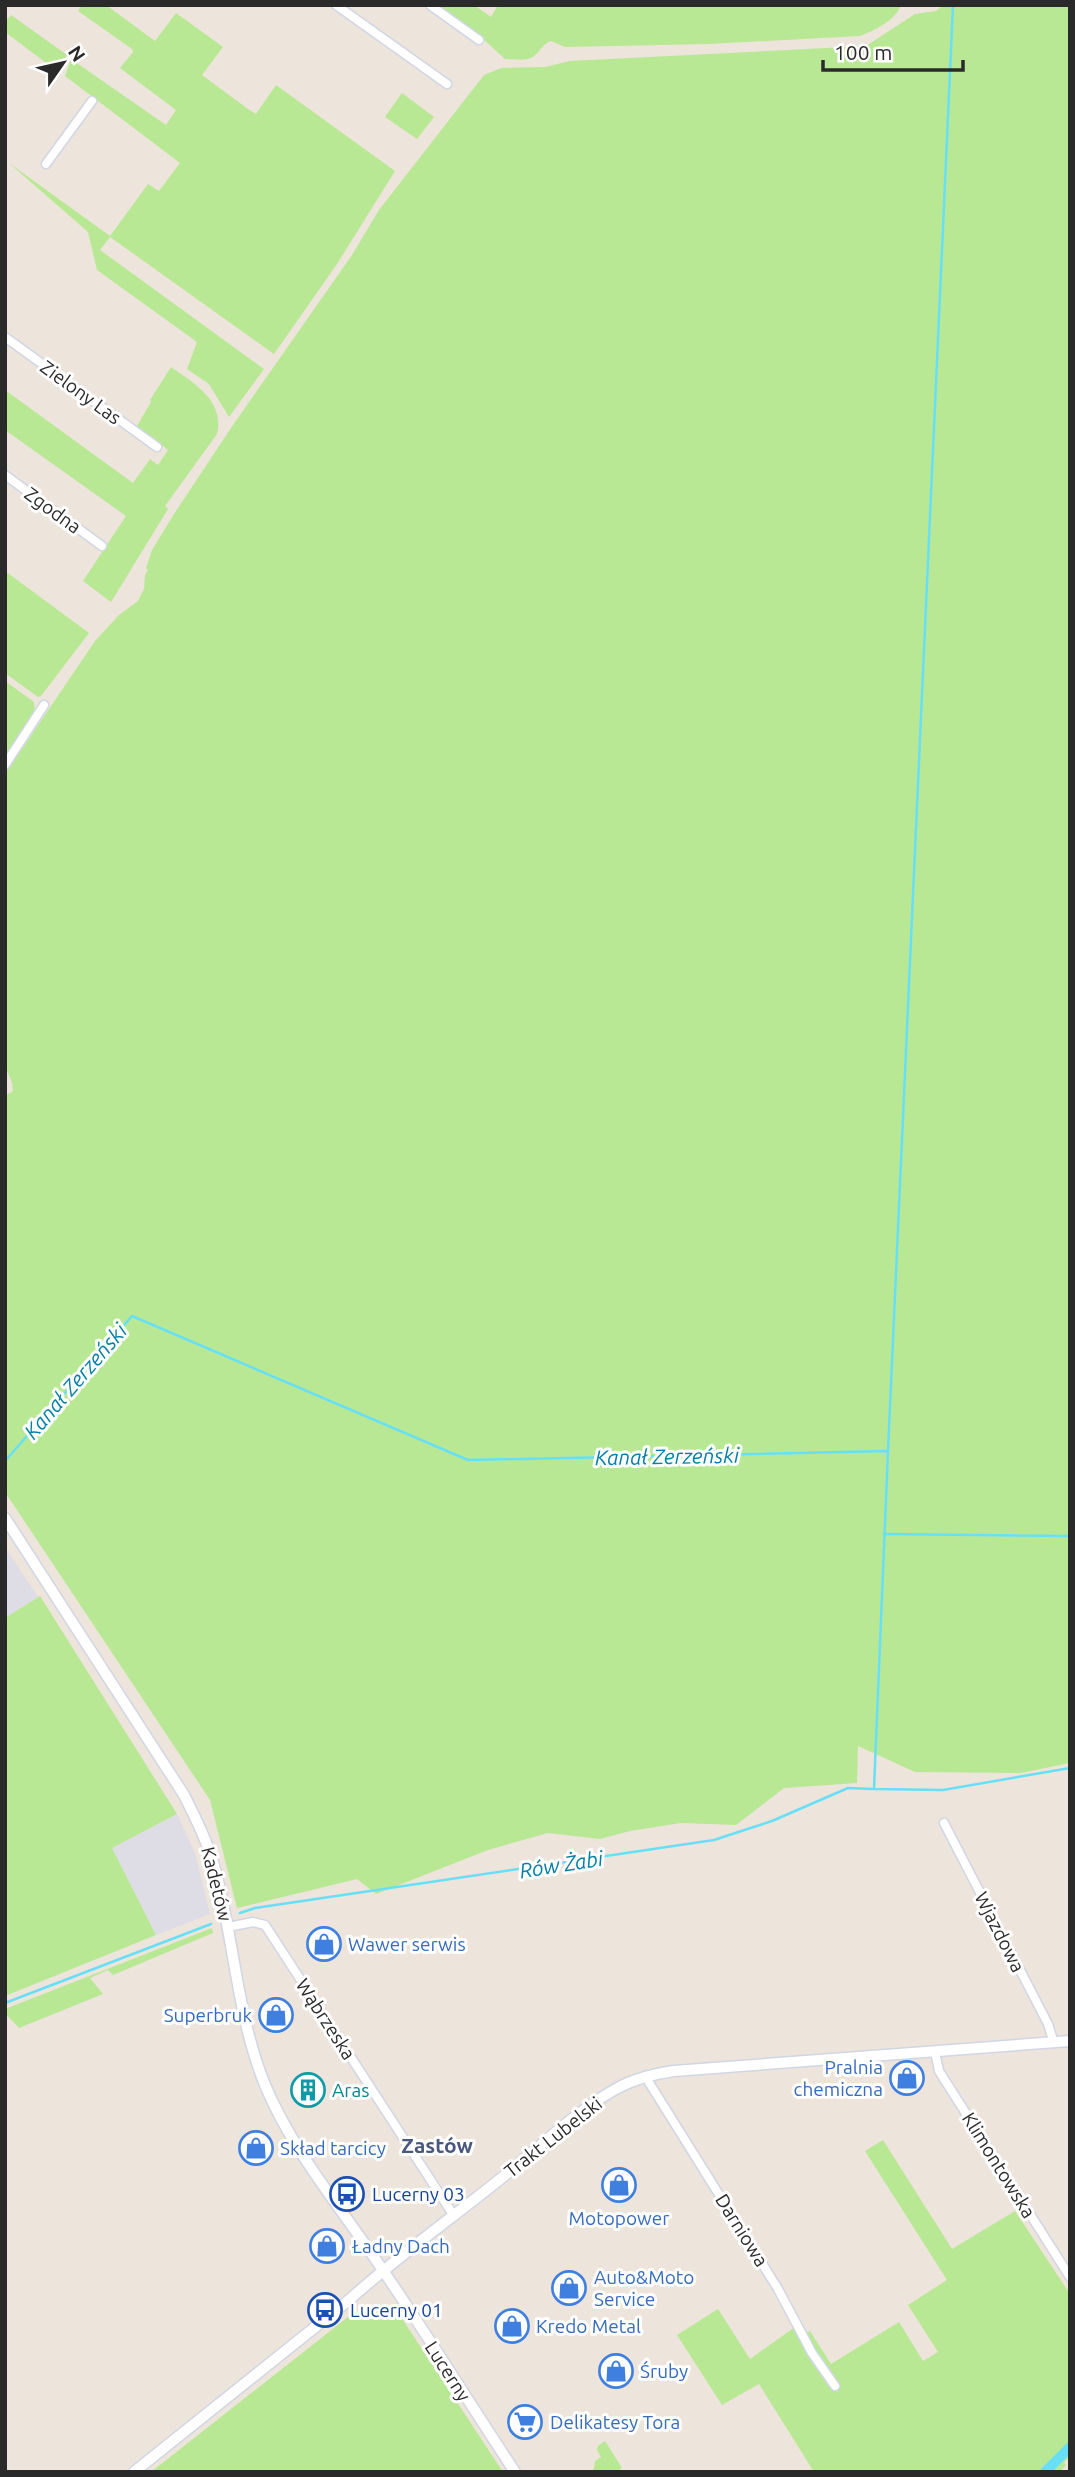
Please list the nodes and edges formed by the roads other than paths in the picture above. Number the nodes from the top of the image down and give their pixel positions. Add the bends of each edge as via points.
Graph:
1 (336, 5) edge
2 (430, 5) edge
3 (479, 40) dead end
4 (447, 85) dead end
5 (92, 102) dead end
6 (46, 164) dead end
7 (5, 337) edge
8 (158, 447) dead end
9 (5, 475) edge
10 (102, 546) dead end
11 (44, 705) dead end
12 (5, 765) edge
13 (5, 1518) edge
14 (944, 1823) dead end
15 (228, 1927) junction
16 (1070, 2041) edge
17 (1054, 2043) junction
18 (935, 2052) junction
19 (645, 2076) junction
20 (454, 2216) junction
21 (382, 2269) junction
22 (1070, 2277) edge
23 (835, 2386) dead end
24 (134, 2472) edge
25 (515, 2472) edge

1 - 4 street
2 - 3 street
5 - 6 street
7 - 8 street, Zielony Las
9 - 10 street, Zgodna
11 - 12 street
13 - 15 street, Kadetów via 184,1796 206,1840
14 - 17 street, Wjazdowa
15 - 20 street, Wąbrzeska via 253,1922 265,1925
15 - 21 street, Kadetów via 250,2039 266,2089 312,2169
16 - 17 street, Trakt Lubelski
17 - 18 street, Trakt Lubelski
18 - 19 street, Trakt Lubelski
18 - 22 street, Klimontowska via 939,2071
19 - 20 street, Trakt Lubelski via 595,2103
19 - 23 street, Darniowa
20 - 21 street, Trakt Lubelski
21 - 24 street, Trakt Lubelski
21 - 25 street, Lucerny

